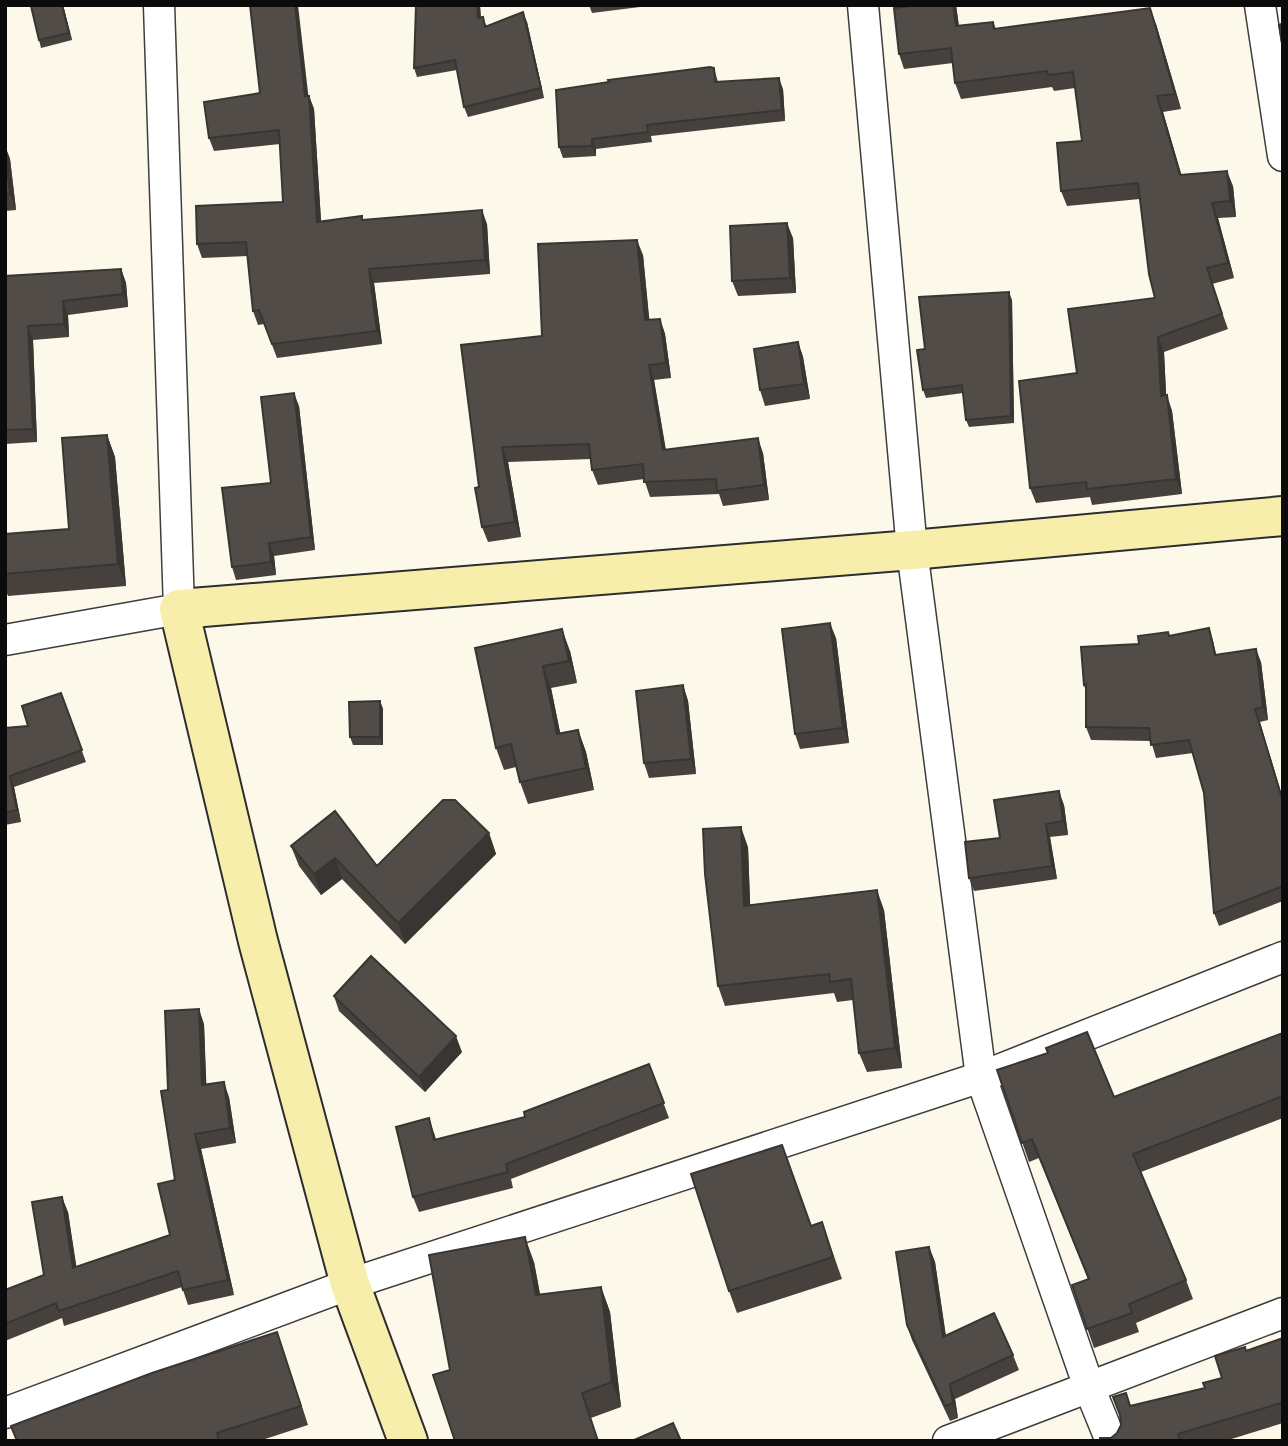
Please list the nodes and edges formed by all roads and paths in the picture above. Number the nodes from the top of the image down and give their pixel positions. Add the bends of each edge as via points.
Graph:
1 (159, 5) edge
2 (863, 5) edge
3 (1260, 5) edge
4 (1283, 156) edge
5 (1283, 516) edge
6 (912, 550) junction
7 (179, 609) junction
8 (5, 640) edge
9 (1283, 957) edge
10 (981, 1077) junction
11 (350, 1284) junction
12 (1283, 1313) edge
13 (1089, 1387) junction
14 (5, 1413) edge
15 (408, 1441) edge
16 (948, 1441) edge
17 (1111, 1441) edge

1 - 7 street
2 - 6 street
3 - 4 street
5 - 6 main road
6 - 7 main road
6 - 10 street
7 - 8 street
7 - 11 main road via 258,941
9 - 10 street
10 - 11 street
10 - 13 street
11 - 14 street
11 - 15 main road
12 - 13 street
13 - 16 street
13 - 17 street

